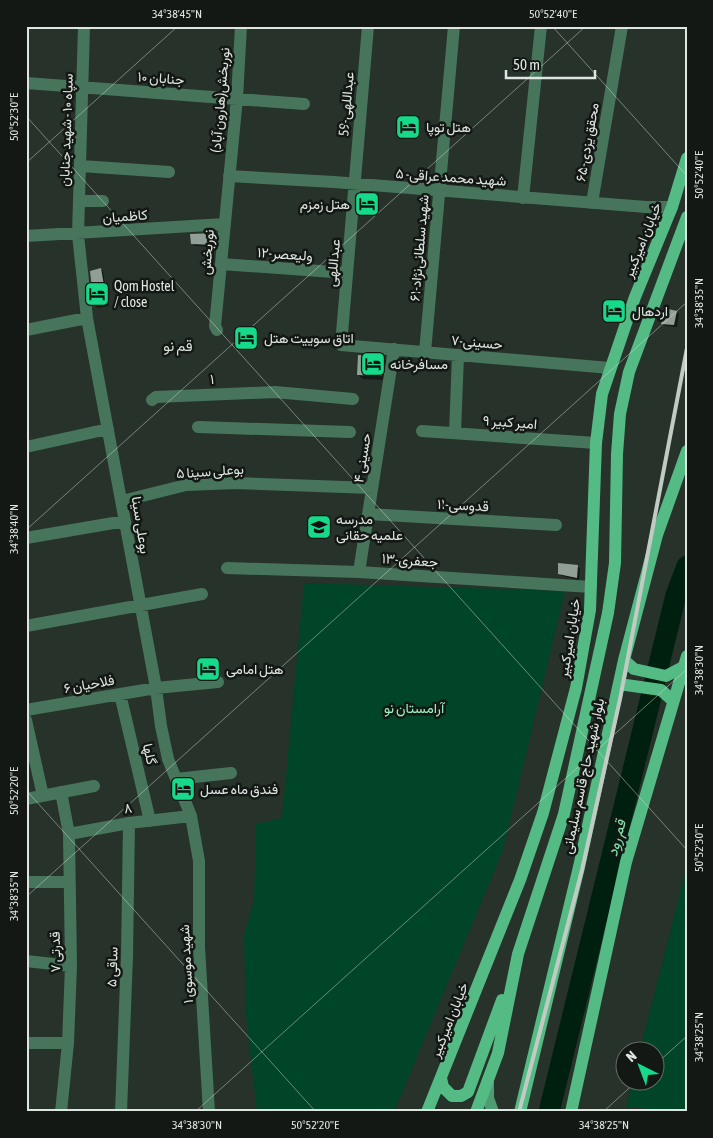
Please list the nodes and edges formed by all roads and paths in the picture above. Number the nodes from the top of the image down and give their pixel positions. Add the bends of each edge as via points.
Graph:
1 (84, 26) edge
2 (241, 26) edge
3 (368, 26) edge
4 (454, 26) edge
5 (541, 26) edge
6 (622, 26) edge
7 (26, 83) edge
8 (82, 87) junction
9 (237, 98) junction
10 (304, 104) dead end
11 (687, 158) edge
12 (81, 166) junction
13 (169, 172) dead end
14 (229, 176) junction
15 (355, 184) junction
16 (439, 192) junction
17 (522, 198) junction
18 (79, 201) junction
19 (103, 201) dead end
20 (592, 203) junction
21 (672, 207) junction
22 (687, 217) edge
23 (225, 224) junction
24 (78, 235) junction
25 (26, 236) edge
26 (221, 264) junction
27 (347, 274) junction
28 (87, 318) junction
29 (26, 330) edge
30 (217, 330) dead end
31 (341, 345) joint
32 (394, 349) junction
33 (425, 352) junction
34 (458, 355) junction
35 (610, 368) junction
36 (352, 399) dead end
37 (152, 400) dead end
38 (198, 427) dead end
39 (108, 429) junction
40 (422, 431) dead end
41 (350, 432) dead end
42 (455, 433) junction
43 (596, 443) junction
44 (26, 447) edge
45 (687, 451) edge
46 (372, 488) junction
47 (122, 501) junction
48 (368, 514) junction
49 (125, 521) junction
50 (556, 525) dead end
51 (26, 538) edge
52 (227, 568) dead end
53 (359, 572) junction
54 (592, 587) junction
55 (202, 594) dead end
56 (139, 605) junction
57 (26, 626) edge
58 (624, 660) junction
59 (685, 662) edge
60 (218, 682) dead end
61 (624, 684) junction
62 (156, 688) junction
63 (120, 694) junction
64 (672, 700) junction
65 (26, 710) edge
66 (26, 720) edge
67 (231, 773) dead end
68 (176, 779) junction
69 (94, 786) dead end
70 (61, 792) junction
71 (43, 796) junction
72 (26, 799) edge
73 (191, 816) junction
74 (150, 821) junction
75 (129, 823) junction
76 (69, 834) junction
77 (26, 882) edge
78 (69, 882) junction
79 (518, 954) junction
80 (26, 961) edge
81 (71, 966) junction
82 (26, 1043) edge
83 (68, 1043) junction
84 (441, 1078) junction
85 (488, 1082) junction
86 (61, 1112) edge
87 (120, 1112) edge
88 (209, 1112) edge
89 (427, 1112) edge
90 (476, 1112) edge
91 (493, 1112) edge
92 (520, 1112) edge
93 (571, 1112) edge

1 - 8 street, سپاه ۱۰ - شهید جنابان
2 - 9 street, نوربخش(هارون آباد)
3 - 15 street, عبداللهی-59
4 - 16 street, شهید سلطانی‌نژاد-۶۱
5 - 17 street
6 - 20 street, محقق یزدی-۶۵
7 - 8 street, جنابان ۱۰
8 - 9 street, جنابان ۱۰
8 - 12 street, سپاه ۱۰ - شهید جنابان
9 - 10 street, جنابان ۱۰
9 - 14 street, نوربخش(هارون آباد)
11 - 21 main road, خیابان امیرکبیر
12 - 13 street
12 - 18 street, سپاه ۱۰ - شهید جنابان
14 - 15 street, شهید محمد عراقی- ۵
14 - 23 street, نوربخش
15 - 16 street, شهید محمد عراقی- ۵
15 - 27 street, عبداللهی
16 - 17 street, شهید محمد عراقی- ۵
16 - 33 street, شهید سلطانی‌نژاد-۶۱
17 - 20 street, شهید محمد عراقی- ۵
18 - 19 street
18 - 24 street, سپاه ۱۰ - شهید جنابان
20 - 21 street, شهید محمد عراقی- ۵
21 - 35 main road, خیابان امیرکبیر
22 - 79 main road via 628,372 620,414 615,563 608,613 564,814
23 - 24 street, کاظمیان
23 - 26 street, نوربخش
24 - 25 street, کاظمیان
24 - 28 street, بوعلی سینا
26 - 27 street, ولیعصر-۱۲
26 - 30 street, نوربخش
27 - 31 street, عبداللهی
28 - 29 street
28 - 39 street, بوعلی سینا
31 - 32 street, حسینی-۷
32 - 33 street, حسینی-۷
32 - 46 street, حسینی ۴
33 - 34 street, حسینی-۷
34 - 35 street, حسینی-۷
34 - 42 street
35 - 43 main road, خیابان امیرکبیر via 599,410
36 - 37 street, ۱ via 275,392 185,395
38 - 41 street
39 - 44 street
39 - 47 street, بوعلی سینا
40 - 42 street, امیر کبیر ۹
42 - 43 street, امیر کبیر ۹
43 - 54 main road, خیابان امیرکبیر
45 - 58 main road, بلوار شهید حاج قاسم سلیمانی via 657,535
46 - 47 street, بوعلی سینا ۵ via 186,485
46 - 48 street, حسینی ۴
47 - 49 street, بوعلی سینا
48 - 50 street, قدوسی-۱۱
48 - 53 street, حسینی ۴
49 - 51 street
49 - 56 street, بوعلی سینا
52 - 53 street, جعفری-۱۳
53 - 54 street, جعفری-۱۳
54 - 84 main road, خیابان امیرکبیر via 576,688 543,813 517,889
55 - 56 street
56 - 57 street
56 - 62 street, بوعلی سینا
58 - 59 main road via 634,669 666,676
58 - 61 main road, بلوار شهید حاج قاسم سلیمانی
59 - 64 main road
60 - 62 street, فلاحیان ۶
61 - 64 main road via 661,690
61 - 92 main road, بلوار شهید حاج قاسم سلیمانی
62 - 63 street, فلاحیان ۶
62 - 68 street, بوعلی سینا via 168,759
63 - 65 street, فلاحیان ۶
63 - 74 street, گلها
64 - 93 main road via 626,862
66 - 71 street
67 - 68 street
68 - 73 street, بوعلی سینا
69 - 70 street
70 - 71 street
70 - 76 street, قدرتی ۷
71 - 72 street
73 - 74 street, ۸
73 - 88 street, شهید موسوی ۱ via 199,861 199,947
74 - 75 street, ۸
75 - 76 street, ۸
75 - 87 street, ساقی ۵
76 - 78 street, قدرتی ۷
77 - 78 street
78 - 81 street, قدرتی ۷
79 - 84 main road via 468,1092 452,1096 443,1087
79 - 85 main road via 498,1053
80 - 81 street
81 - 83 street, قدرتی ۷
82 - 83 street
83 - 86 street, قدرتی ۷
84 - 89 main road, خیابان امیرکبیر
85 - 90 main road
85 - 91 main road via 488,1098

